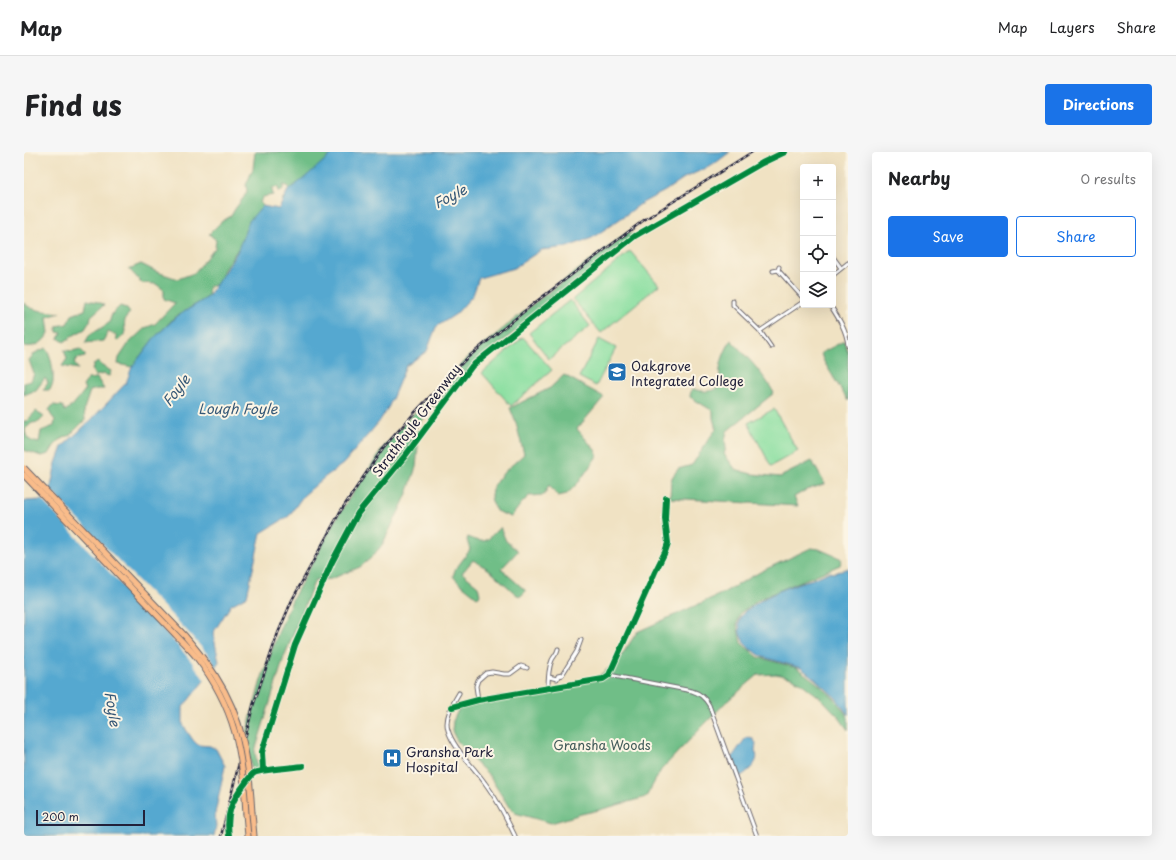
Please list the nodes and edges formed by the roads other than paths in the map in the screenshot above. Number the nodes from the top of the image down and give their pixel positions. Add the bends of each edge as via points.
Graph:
1 (836, 261) edge
2 (848, 263) edge
3 (841, 268) junction
4 (773, 270) dead end
5 (836, 272) edge
6 (800, 294) edge
7 (800, 304) edge
8 (728, 306) dead end
9 (832, 308) edge
10 (760, 331) junction
11 (774, 342) dead end
12 (848, 346) edge
13 (24, 468) edge
14 (24, 476) edge
15 (666, 498) dead end
16 (581, 640) dead end
17 (558, 649) dead end
18 (527, 668) dead end
19 (609, 675) junction
20 (548, 677) junction
21 (548, 689) junction
22 (459, 693) dead end
23 (478, 700) junction
24 (452, 707) junction
25 (249, 814) junction
26 (248, 836) edge
27 (254, 836) edge
28 (514, 836) edge
29 (757, 836) edge

1 - 3 street
2 - 3 street
3 - 5 street
4 - 6 street via 778,268
7 - 10 street
8 - 10 street via 733,303
9 - 12 street via 844,329
10 - 11 street via 770,346
13 - 25 highway, bridge via 185,636 215,675 234,710 241,733 249,770
14 - 25 highway, bridge via 176,635 211,679 227,708 239,746
15 - 19 street via 668,543
16 - 20 street via 562,675 556,679
17 - 20 street via 551,661
18 - 23 street via 521,666 510,674 486,673 478,680 476,686
19 - 21 street via 603,680
19 - 29 street via 692,691 705,699
20 - 21 street
21 - 23 street
22 - 24 street
23 - 24 street
24 - 28 street via 448,730 457,748 486,784
25 - 26 highway
25 - 27 highway

